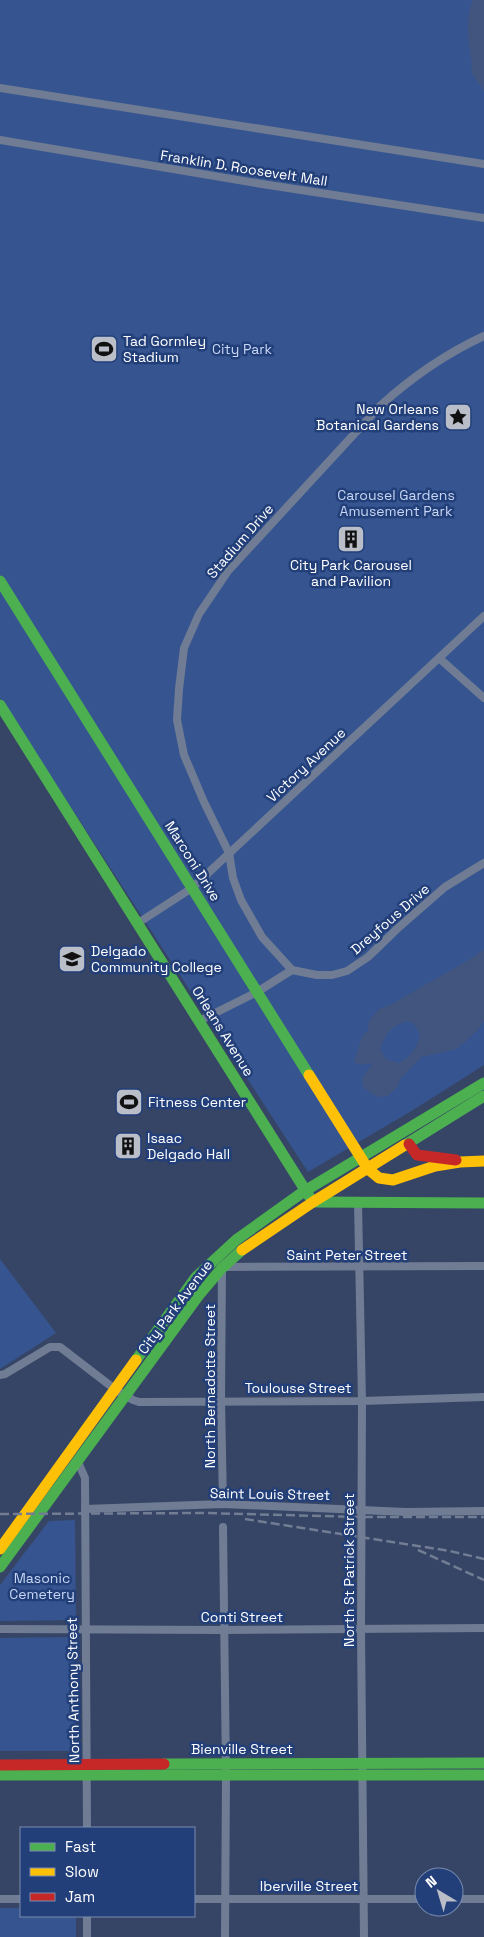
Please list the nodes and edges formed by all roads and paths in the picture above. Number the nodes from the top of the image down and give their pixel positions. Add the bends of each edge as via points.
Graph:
1 (0, 88) edge
2 (0, 140) edge
3 (484, 164) edge
4 (484, 218) edge
5 (484, 336) edge
6 (0, 581) edge
7 (484, 616) edge
8 (439, 658) junction
9 (484, 698) edge
10 (0, 705) edge
11 (229, 853) junction
12 (484, 863) edge
13 (192, 888) junction
14 (138, 923) junction
15 (292, 970) junction
16 (257, 992) junction
17 (199, 1021) junction
18 (484, 1083) edge
19 (484, 1096) edge
20 (409, 1144) junction
21 (360, 1157) junction
22 (484, 1161) edge
23 (460, 1162) junction
24 (368, 1169) junction
25 (306, 1191) junction
26 (317, 1199) junction
27 (484, 1203) edge
28 (358, 1204) junction
29 (210, 1262) junction
30 (484, 1266) edge
31 (222, 1268) junction
32 (360, 1268) junction
33 (0, 1375) edge
34 (116, 1390) junction
35 (127, 1396) junction
36 (484, 1397) edge
37 (221, 1400) junction
38 (362, 1401) junction
39 (78, 1462) junction
40 (223, 1504) junction
41 (85, 1509) junction
42 (361, 1509) junction
43 (484, 1511) edge
44 (223, 1527) dead end
45 (0, 1549) edge
46 (0, 1568) edge
47 (484, 1628) edge
48 (0, 1629) edge
49 (85, 1629) junction
50 (224, 1630) junction
51 (361, 1630) junction
52 (484, 1763) edge
53 (0, 1765) edge
54 (363, 1769) junction
55 (87, 1770) junction
56 (226, 1770) junction
57 (484, 1774) edge
58 (0, 1775) edge
59 (87, 1827) edge
60 (363, 1898) junction
61 (0, 1899) edge
62 (20, 1899) edge
63 (195, 1899) edge
64 (225, 1899) junction
65 (414, 1899) edge
66 (464, 1899) edge
67 (484, 1899) edge
68 (87, 1917) edge
69 (87, 1937) edge
70 (225, 1937) edge
71 (364, 1937) edge

1 - 3 street
2 - 4 street, Franklin D. Roosevelt Mall
5 - 11 street, Stadium Drive via 427,367 380,406 228,571 199,614 184,648 177,720 184,755
6 - 13 street, Marconi Drive
7 - 8 street, Victory Avenue
8 - 9 street
8 - 11 street, Victory Avenue
10 - 14 street, Orleans Avenue
11 - 13 street, Victory Avenue
11 - 15 street, Stadium Drive via 233,878 248,915 262,937
12 - 15 street, Dreyfous Drive via 445,888 368,957 347,971 317,975
13 - 14 street, Victory Avenue
13 - 16 street, Marconi Drive
14 - 17 street, Orleans Avenue
15 - 16 street
16 - 17 street
16 - 21 street, Marconi Drive
17 - 25 street, Orleans Avenue
18 - 21 street, City Park Avenue
19 - 20 street, City Park Avenue
20 - 23 street via 417,1155
20 - 24 street, City Park Avenue
21 - 24 street
21 - 25 street, City Park Avenue
21 - 26 street via 348,1173
22 - 23 street
23 - 24 street via 435,1166 393,1180 379,1178
24 - 26 street, City Park Avenue
25 - 26 street, Orleans Avenue
25 - 29 street, City Park Avenue
26 - 28 street
26 - 31 street, City Park Avenue
27 - 28 street
28 - 32 street, North St Patrick Street
29 - 31 street, Saint Peter Street
29 - 34 street, City Park Avenue
30 - 32 street, Saint Peter Street
31 - 32 street, Saint Peter Street
31 - 35 street, City Park Avenue
31 - 37 street, North Bernadotte Street
32 - 38 street, North St Patrick Street
33 - 34 street, Toulouse Street via 50,1347 60,1347
34 - 35 street, Toulouse Street
34 - 45 street, City Park Avenue
35 - 37 street, Toulouse Street via 139,1402
35 - 39 street, City Park Avenue
36 - 38 street, Toulouse Street
37 - 38 street, Toulouse Street
37 - 40 street, North Bernadotte Street
38 - 42 street, North St Patrick Street
39 - 41 street, North Anthony Street via 85,1478
39 - 46 street, City Park Avenue
40 - 41 street, Saint Louis Street
40 - 42 street, Saint Louis Street
41 - 49 street, North Anthony Street
42 - 43 street, Saint Louis Street
42 - 51 street, North St Patrick Street
44 - 50 street
47 - 51 street, Conti Street
48 - 49 street, Conti Street
49 - 50 street, Conti Street
49 - 55 street, North Anthony Street
50 - 51 street, Conti Street
50 - 56 street
51 - 54 street, North St Patrick Street
52 - 54 street, Bienville Street
53 - 55 street, Bienville Street
54 - 56 street, Bienville Street
54 - 57 street, Bienville Street
54 - 60 street, North St Patrick Street
55 - 56 street, Bienville Street
55 - 58 street, Bienville Street
55 - 59 street, North Anthony Street
56 - 64 street
60 - 64 street, Iberville Street
60 - 65 street, Iberville Street
60 - 71 street, North St Patrick Street
61 - 62 street
63 - 64 street, Iberville Street
64 - 70 street
66 - 67 street
68 - 69 street

